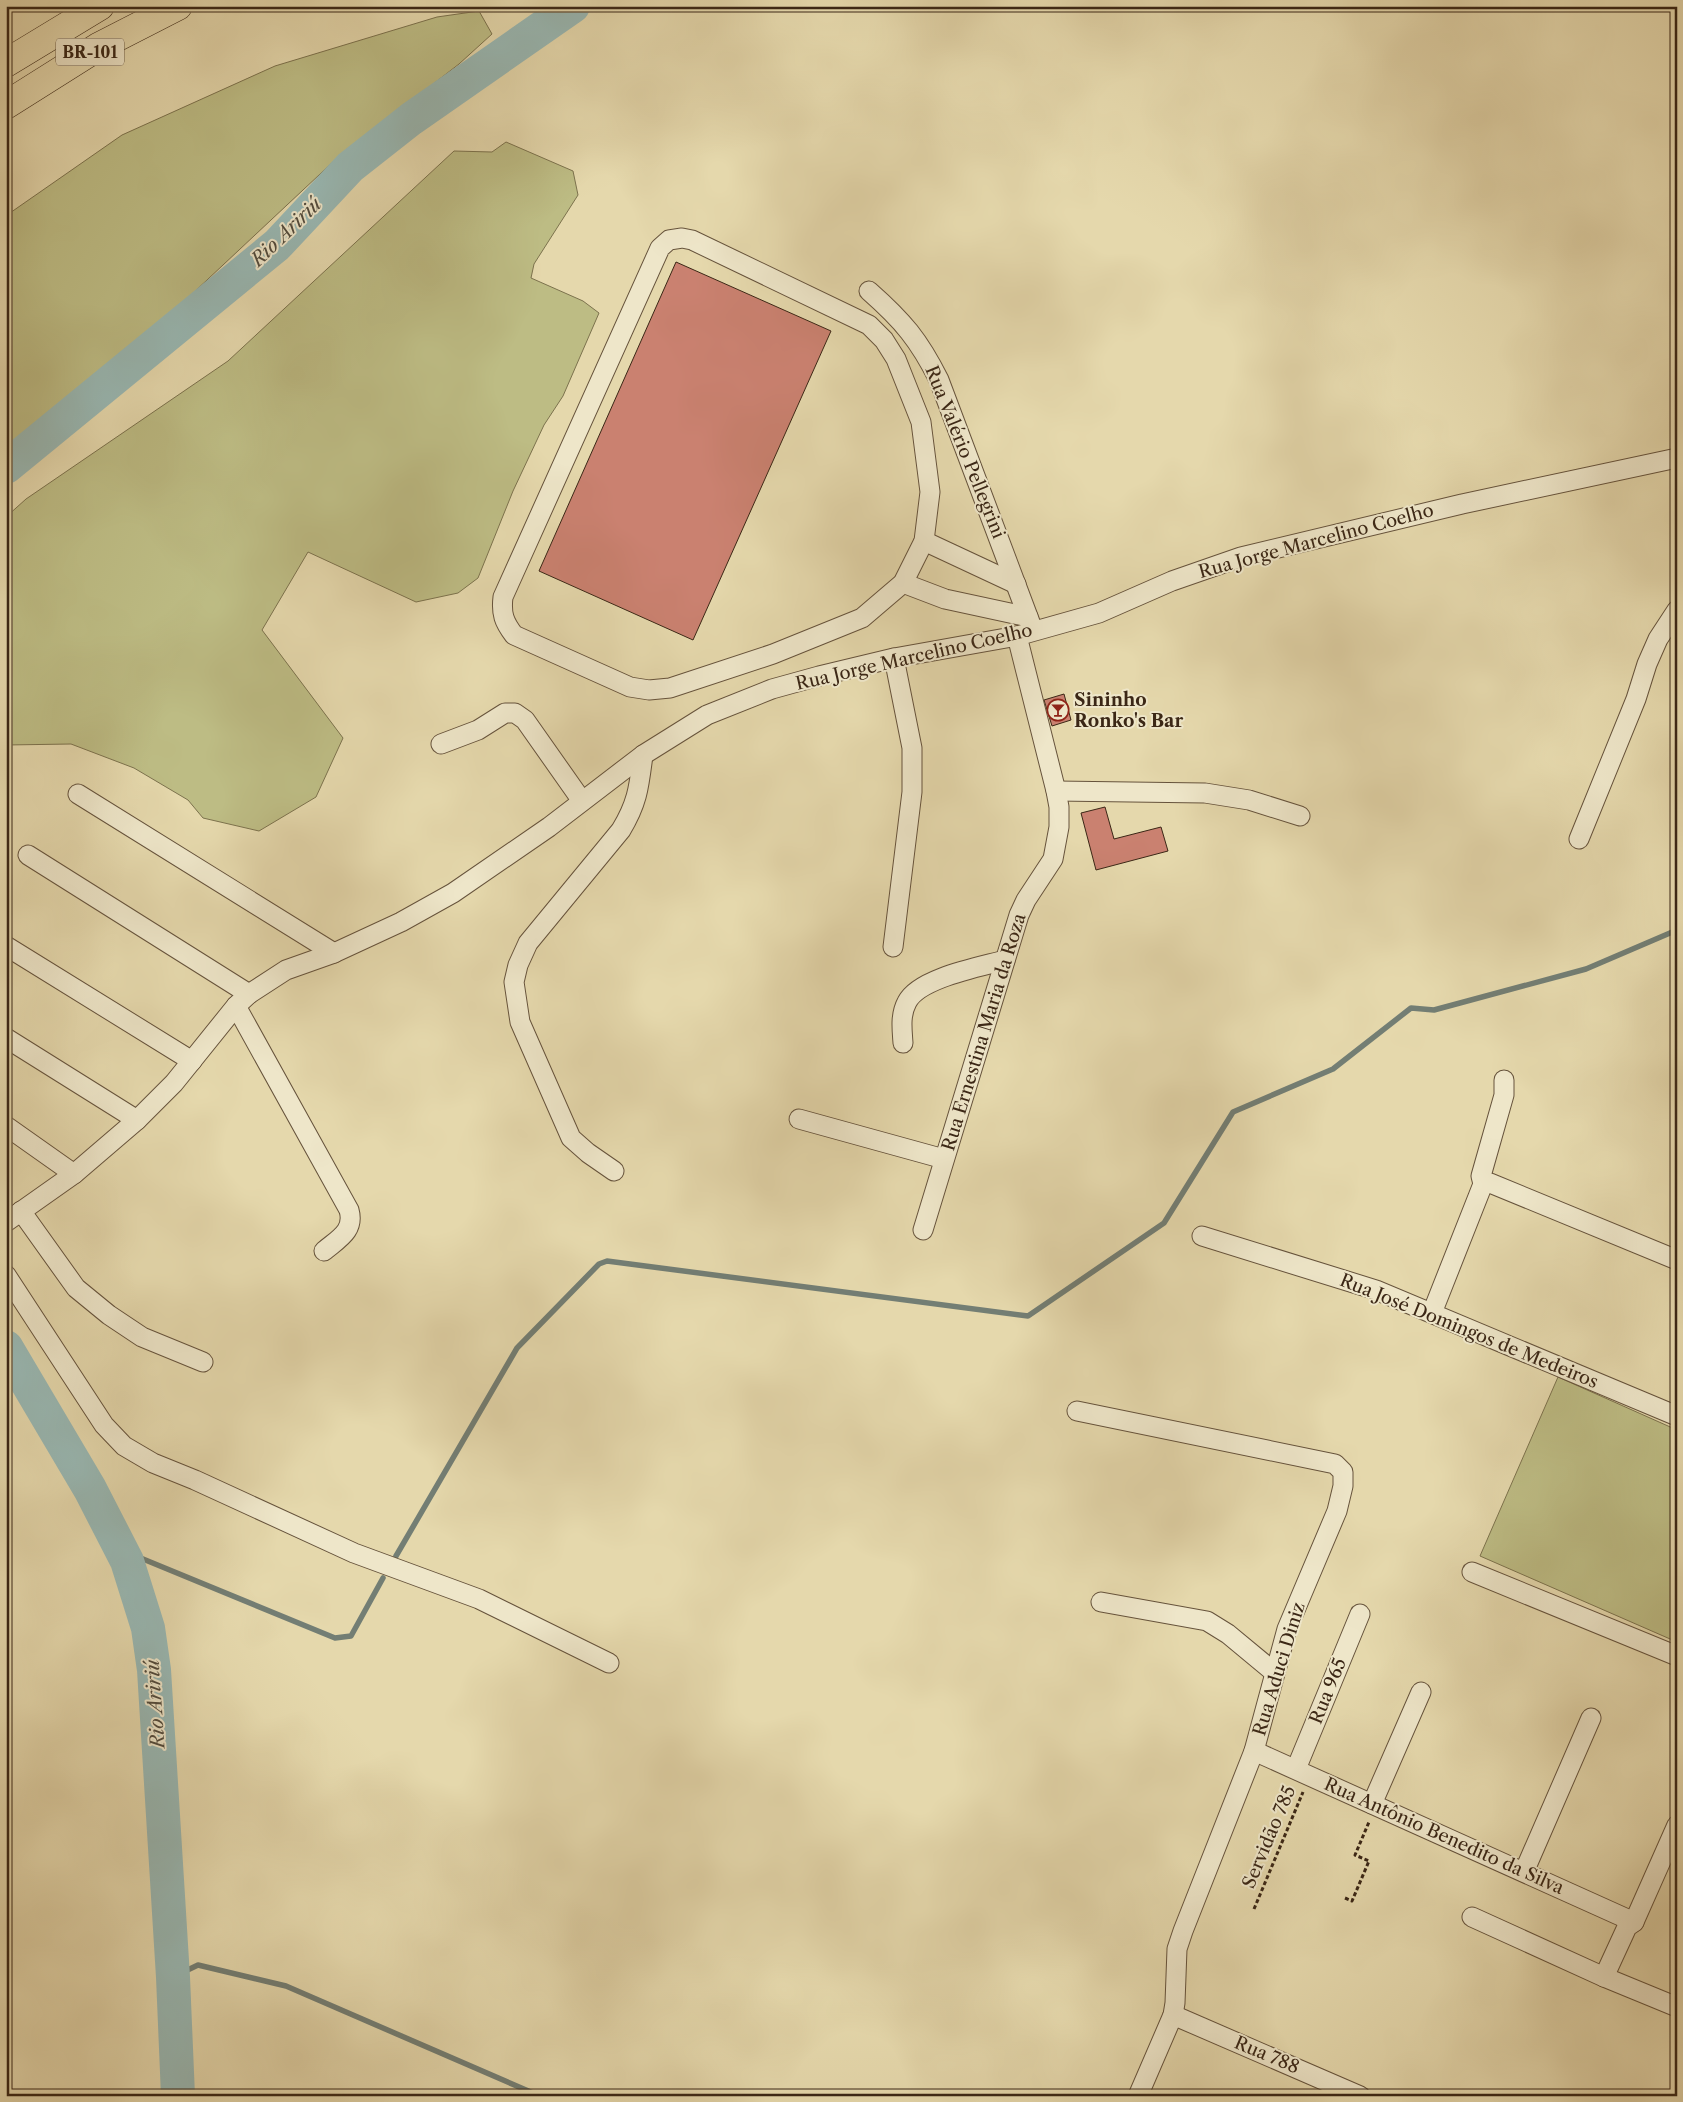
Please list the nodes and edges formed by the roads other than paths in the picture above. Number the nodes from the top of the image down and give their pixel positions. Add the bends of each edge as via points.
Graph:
1 (100, 6) edge
2 (178, 6) edge
3 (6, 63) edge
4 (6, 105) edge
5 (869, 292) dead end
6 (1677, 458) edge
7 (924, 540) junction
8 (903, 583) junction
9 (1016, 584) junction
10 (1677, 610) edge
11 (1026, 628) junction
12 (894, 658) junction
13 (441, 744) dead end
14 (643, 755) junction
15 (1056, 791) junction
16 (78, 794) dead end
17 (582, 801) junction
18 (1300, 816) dead end
19 (1579, 839) dead end
20 (28, 855) dead end
21 (6, 946) edge
22 (893, 947) dead end
23 (334, 953) junction
24 (1005, 960) junction
25 (242, 1000) junction
26 (6, 1038) edge
27 (902, 1043) dead end
28 (192, 1061) junction
29 (1504, 1080) dead end
30 (799, 1118) dead end
31 (138, 1120) junction
32 (6, 1126) edge
33 (944, 1159) junction
34 (614, 1170) dead end
35 (74, 1174) junction
36 (1483, 1184) junction
37 (21, 1211) junction
38 (6, 1222) edge
39 (923, 1230) dead end
40 (1202, 1236) dead end
41 (324, 1251) dead end
42 (1677, 1260) edge
43 (6, 1275) edge
44 (1432, 1313) junction
45 (204, 1362) dead end
46 (1077, 1411) dead end
47 (1677, 1416) edge
48 (1472, 1572) dead end
49 (1101, 1602) dead end
50 (1360, 1614) dead end
51 (1677, 1656) edge
52 (609, 1663) dead end
53 (1275, 1673) junction
54 (1421, 1692) dead end
55 (1591, 1718) dead end
56 (1254, 1751) junction
57 (1303, 1772) junction
58 (1374, 1805) junction
59 (1677, 1825) edge
60 (1673, 1845) edge
61 (1524, 1872) junction
62 (1472, 1917) dead end
63 (1634, 1922) junction
64 (1604, 1977) junction
65 (1677, 2007) edge
66 (1173, 2015) junction
67 (1138, 2096) edge
68 (1360, 2096) edge

1 - 3 highway, BR-101
2 - 4 highway, BR-101 via 98,47
5 - 9 street, Rua Valério Pellegrini via 912,333 939,380
6 - 11 street, Rua Jorge Marcelino Coelho via 1462,504 1240,557 1172,581 1099,613
7 - 8 street
7 - 8 street via 930,492 921,422 896,359 884,340 869,325 692,240 669,240 660,248 503,597 501,611 505,624 514,635 630,686 649,690 670,688 774,654 862,618
7 - 9 street
8 - 11 street
9 - 11 street, Rua Valério Pellegrini
10 - 19 street via 1658,639 1647,664
11 - 12 street, Rua Jorge Marcelino Coelho
11 - 15 street, Rua Ernestina Maria da Roza
12 - 14 street, Rua Jorge Marcelino Coelho via 772,689 734,703 707,715
12 - 22 street via 912,748 912,792
13 - 17 street via 465,736 505,714 515,713 524,720
14 - 17 street, Rua Jorge Marcelino Coelho
14 - 34 street via 632,812 621,830 528,943 514,982 520,1022 571,1138
15 - 18 street via 1205,793 1249,800
15 - 24 street, Rua Ernestina Maria da Roza via 1059,827 1052,859 1019,914
16 - 23 street
17 - 23 street, Rua Jorge Marcelino Coelho via 453,893
20 - 25 street
21 - 28 street
23 - 25 street, Rua Jorge Marcelino Coelho via 286,970
24 - 27 street via 930,983 917,991 903,1012
24 - 33 street, Rua Ernestina Maria da Roza
25 - 28 street, Rua Jorge Marcelino Coelho
25 - 41 street via 350,1210 350,1226
26 - 31 street
28 - 31 street, Rua Jorge Marcelino Coelho
29 - 36 street via 1504,1095 1482,1169
30 - 33 street
31 - 35 street, Rua Jorge Marcelino Coelho
32 - 35 street
33 - 39 street, Rua Ernestina Maria da Roza
35 - 37 street, Rua Jorge Marcelino Coelho
36 - 42 street via 1490,1183
36 - 44 street
37 - 38 street, Rua Jorge Marcelino Coelho
37 - 45 street via 82,1293 142,1337
40 - 44 street, Rua José Domingos de Medeiros via 1376,1290
43 - 52 street via 104,1425 124,1446 153,1463 354,1553 479,1599
44 - 47 street, Rua José Domingos de Medeiros
46 - 53 street, Rua Aduci Diniz via 1335,1464 1344,1472 1338,1511 1288,1628
48 - 51 street
49 - 53 street via 1207,1621
50 - 57 street, Rua 965
53 - 56 street, Rua Aduci Diniz
54 - 58 street
55 - 61 street
56 - 57 street, Rua Antônio Benedito da Silva
56 - 66 street, Rua Aduci Diniz via 1177,1949
57 - 58 street, Rua Antônio Benedito da Silva
58 - 61 street, Rua Antônio Benedito da Silva
59 - 60 street
60 - 63 street
61 - 63 street, Rua Antônio Benedito da Silva
62 - 64 street
63 - 64 street via 1627,1927
64 - 65 street
66 - 67 street, Rua Aduci Diniz
66 - 68 street, Rua 788

